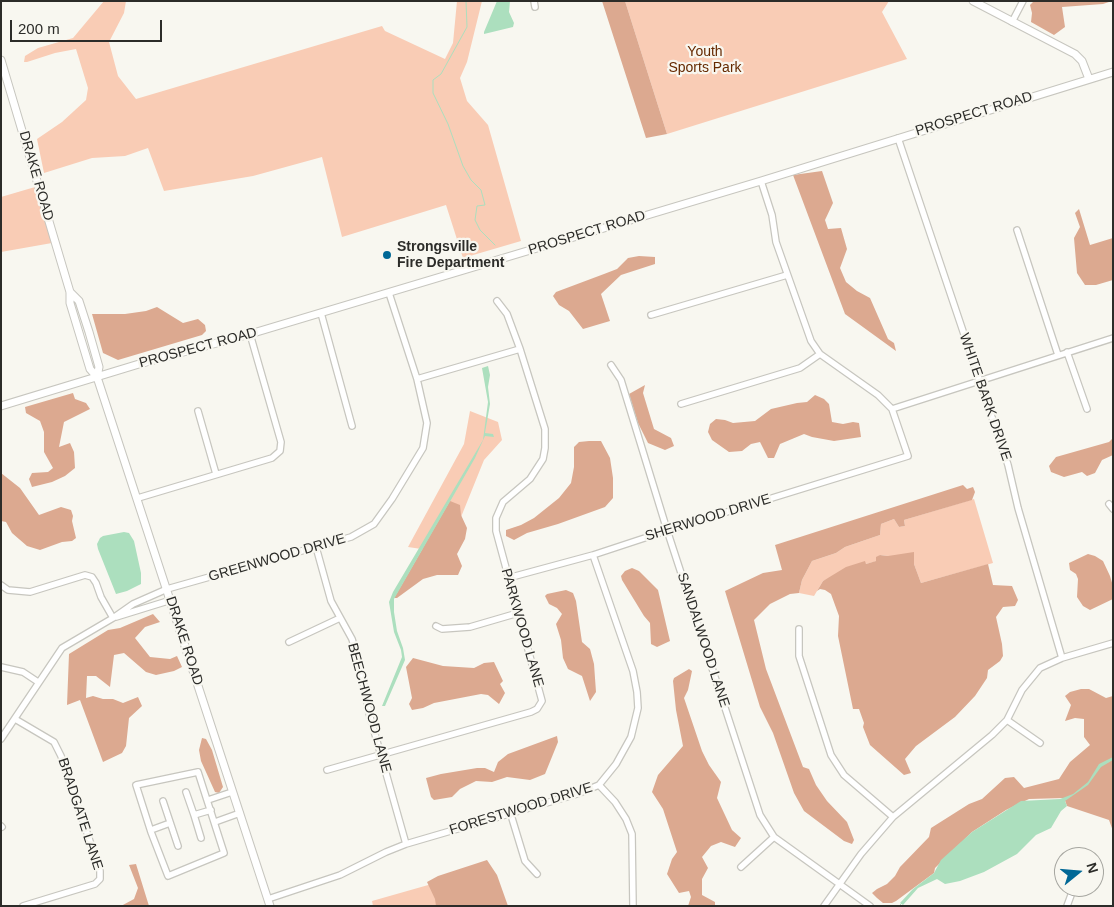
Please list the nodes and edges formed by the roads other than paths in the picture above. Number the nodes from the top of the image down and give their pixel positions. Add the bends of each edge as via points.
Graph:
1 (972, 1) edge
2 (1023, 1) edge
3 (1012, 22) junction
4 (1, 60) edge
5 (1113, 72) edge
6 (1089, 79) junction
7 (898, 138) junction
8 (761, 181) junction
9 (1017, 230) dead end
10 (787, 275) junction
11 (389, 293) junction
12 (497, 301) dead end
13 (321, 313) junction
14 (651, 315) dead end
15 (250, 334) junction
16 (1113, 338) edge
17 (520, 349) junction
18 (1067, 352) junction
19 (820, 354) junction
20 (1058, 355) junction
21 (611, 365) dead end
22 (97, 377) junction
23 (417, 379) junction
24 (980, 382) junction
25 (681, 404) dead end
26 (1, 406) edge
27 (892, 409) junction
28 (1087, 409) dead end
29 (198, 411) dead end
30 (352, 426) dead end
31 (216, 474) junction
32 (138, 498) junction
33 (667, 530) junction
34 (316, 547) junction
35 (593, 555) junction
36 (508, 578) junction
37 (1, 585) edge
38 (167, 589) junction
39 (170, 600) junction
40 (518, 613) junction
41 (114, 618) junction
42 (340, 618) junction
43 (436, 626) dead end
44 (799, 629) dead end
45 (288, 642) dead end
46 (1113, 643) edge
47 (1062, 658) junction
48 (1, 667) edge
49 (38, 682) junction
50 (15, 719) junction
51 (1007, 720) junction
52 (1, 739) edge
53 (1040, 743) dead end
54 (381, 755) junction
55 (327, 770) dead end
56 (599, 785) junction
57 (186, 792) dead end
58 (232, 792) junction
59 (163, 800) dead end
60 (208, 800) junction
61 (211, 810) junction
62 (240, 813) junction
63 (194, 815) junction
64 (511, 815) junction
65 (893, 817) junction
66 (214, 822) junction
67 (170, 823) junction
68 (151, 830) junction
69 (774, 837) junction
70 (201, 838) dead end
71 (406, 844) junction
72 (178, 846) dead end
73 (741, 867) dead end
74 (537, 874) dead end
75 (840, 884) junction
76 (269, 903) edge
77 (22, 906) edge
78 (633, 906) edge
79 (824, 906) edge
80 (870, 906) edge

1 - 3 street
2 - 3 street
3 - 6 street via 1075,54 1082,61
4 - 22 street, DRAKE ROAD via 70,292 78,301 89,332 99,368
5 - 6 street, PROSPECT ROAD
6 - 7 street, PROSPECT ROAD
7 - 8 street, PROSPECT ROAD
7 - 24 street, WHITE BARK DRIVE
8 - 10 street
8 - 11 street, PROSPECT ROAD
9 - 20 street
10 - 14 street
10 - 19 street via 811,341
11 - 13 street, PROSPECT ROAD
11 - 23 street, GREENWOOD DRIVE
12 - 17 street, PARKWOOD LANE via 507,314
13 - 15 street, PROSPECT ROAD
13 - 30 street
15 - 22 street, PROSPECT ROAD
15 - 31 street via 281,442 280,451 272,458
16 - 18 street
17 - 23 street
17 - 36 street, PARKWOOD LANE via 545,430 545,448 543,459 530,479 503,502 496,518 496,531
18 - 20 street
18 - 28 street
19 - 25 street via 800,368
19 - 27 street via 878,395
20 - 24 street
21 - 33 street, SANDALWOOD LANE via 621,380
22 - 26 street, PROSPECT ROAD
22 - 32 street, DRAKE ROAD
23 - 34 street, GREENWOOD DRIVE via 427,423 424,448 415,463 374,524 351,537
24 - 27 street
24 - 47 street, WHITE BARK DRIVE via 1008,465
27 - 33 street, SHERWOOD DRIVE via 908,456
29 - 31 street
31 - 32 street
32 - 38 street, DRAKE ROAD
33 - 35 street, SHERWOOD DRIVE
33 - 69 street, SANDALWOOD LANE via 760,815
34 - 38 street, GREENWOOD DRIVE
34 - 42 street, BEECHWOOD LANE via 331,601
35 - 36 street, SHERWOOD DRIVE
35 - 56 street, FORESTWOOD DRIVE via 633,671 638,708 631,737
36 - 40 street, PARKWOOD LANE
37 - 41 street via 8,590 30,592 85,575 92,577
38 - 39 street, DRAKE ROAD
38 - 41 street, GREENWOOD DRIVE via 134,604
39 - 41 street
39 - 58 street, DRAKE ROAD
40 - 43 street via 470,627 442,629
40 - 54 street, PARKWOOD LANE via 541,694 542,701 537,709
41 - 49 street via 62,648
42 - 45 street
42 - 54 street, BEECHWOOD LANE via 352,638
44 - 65 street via 799,656 831,756 844,776
46 - 47 street
47 - 51 street via 1040,668 1022,690
48 - 49 street via 23,672
49 - 50 street
50 - 52 street
50 - 77 street, BRADGATE LANE via 54,742 62,756 100,870 100,879 95,884
51 - 53 street
51 - 65 street
54 - 55 street, PARKWOOD LANE
54 - 71 street, BEECHWOOD LANE
56 - 64 street, FORESTWOOD DRIVE
56 - 78 street via 626,819 632,834
57 - 63 street
58 - 60 street
58 - 62 street, DRAKE ROAD
59 - 67 street
60 - 61 street
60 - 68 street via 198,772 136,785
61 - 63 street
61 - 66 street
62 - 66 street
62 - 76 street, DRAKE ROAD
63 - 70 street
64 - 71 street, FORESTWOOD DRIVE
64 - 74 street via 525,861
65 - 75 street
66 - 68 street via 224,853 168,876
67 - 68 street
67 - 72 street
69 - 73 street
69 - 75 street, SANDALWOOD LANE
71 - 76 street, FORESTWOOD DRIVE
75 - 79 street
75 - 80 street, SANDALWOOD LANE

